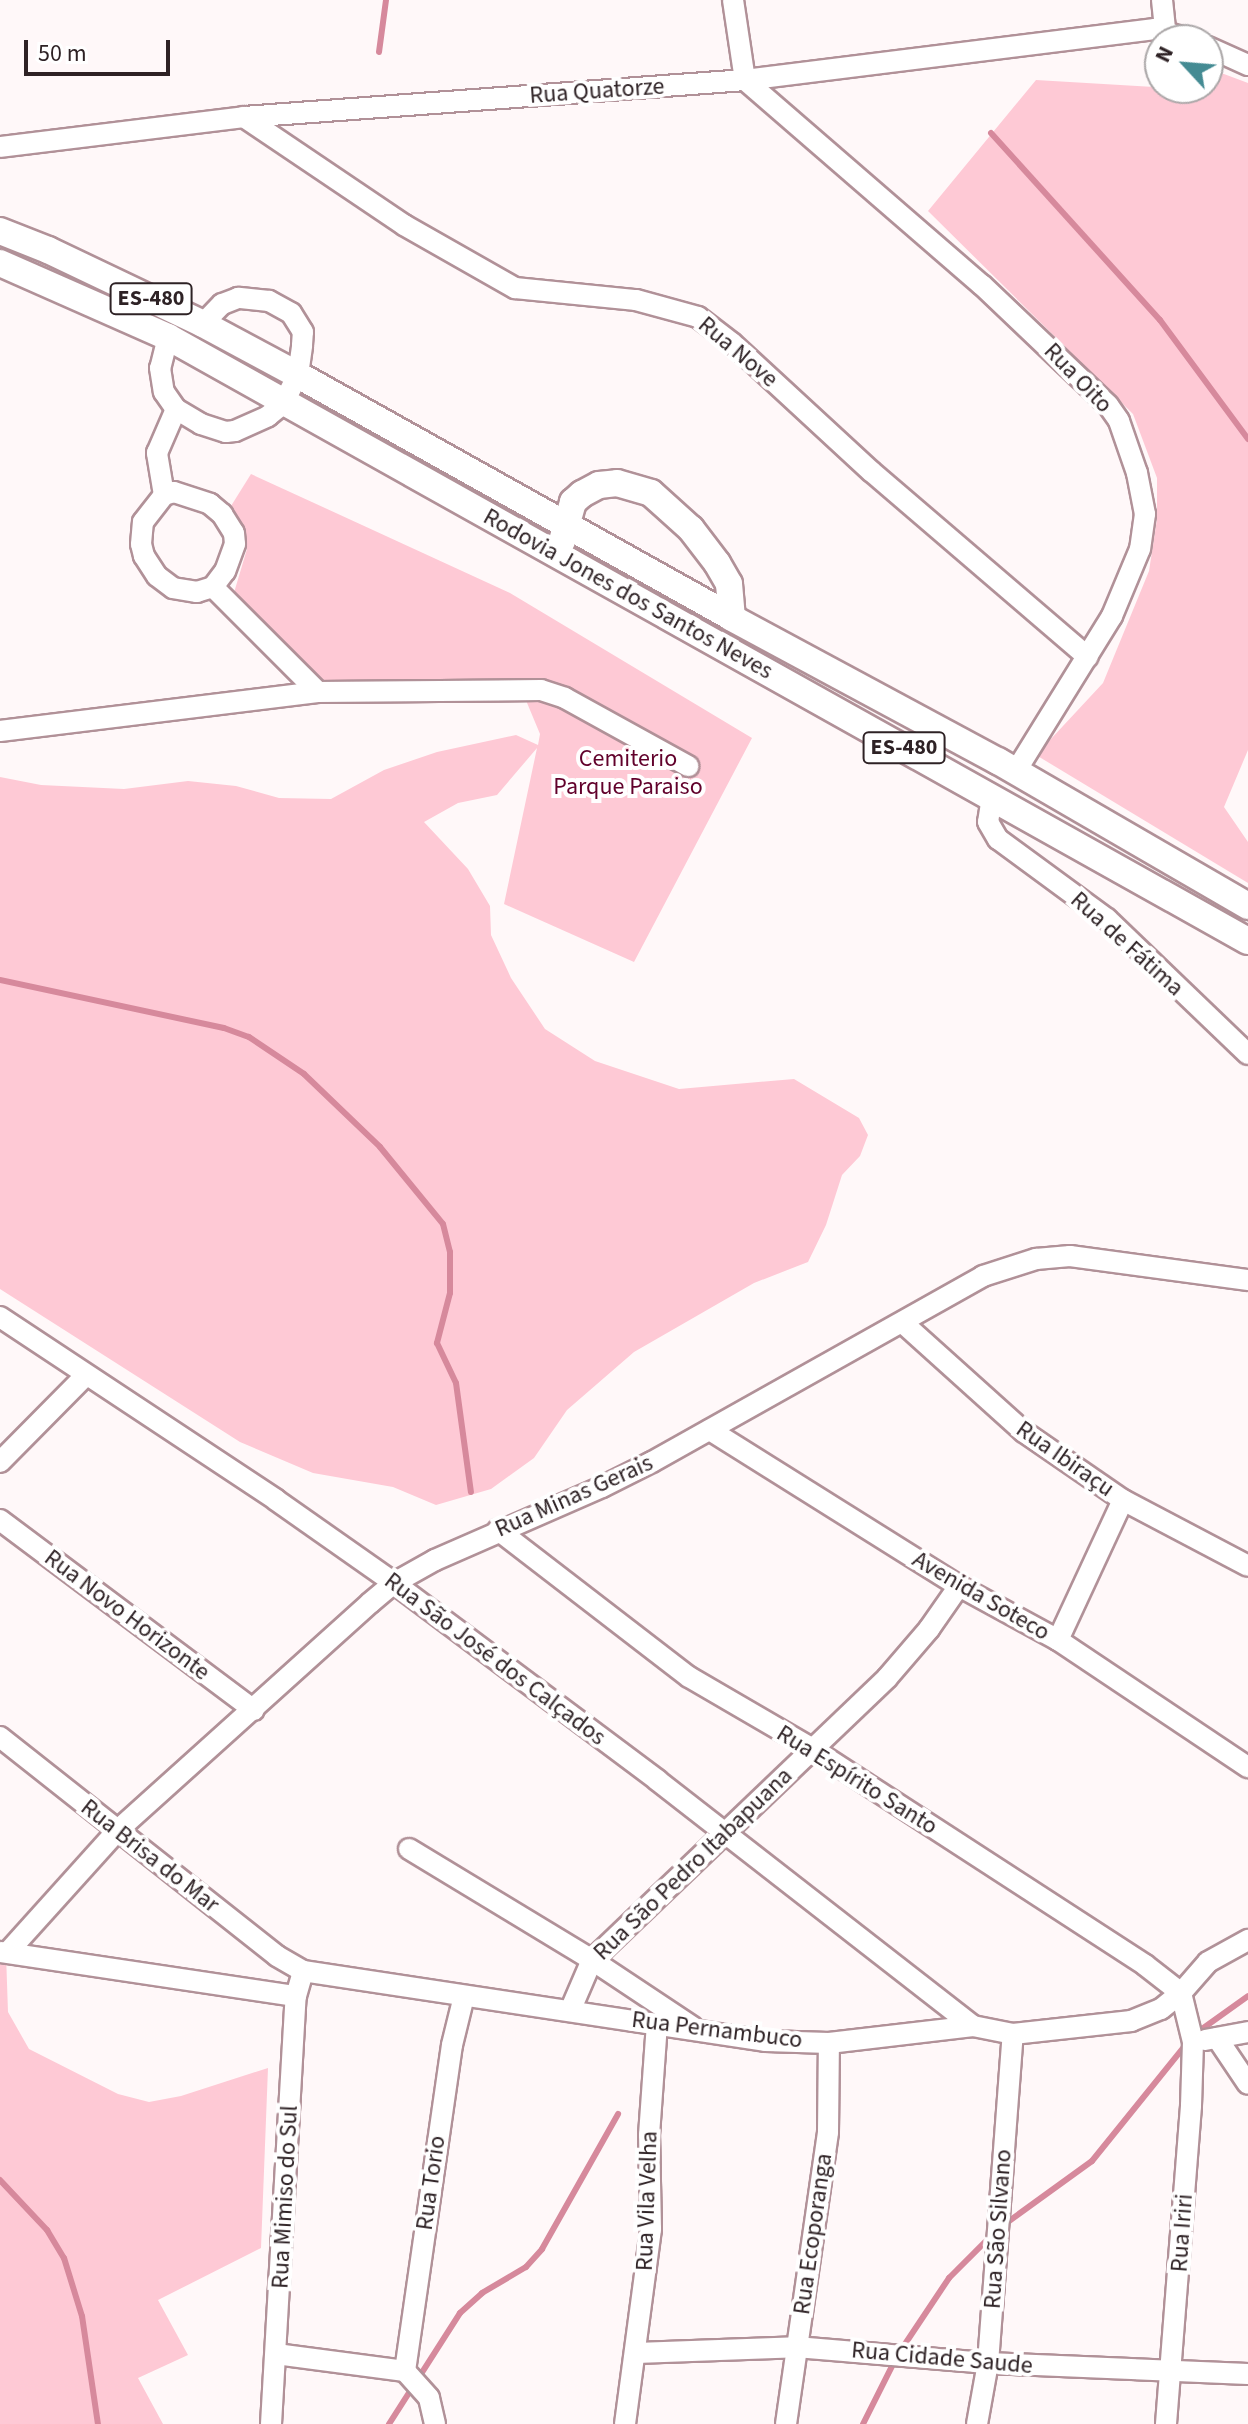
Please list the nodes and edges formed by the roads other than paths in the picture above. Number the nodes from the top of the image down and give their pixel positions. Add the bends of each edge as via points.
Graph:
1 (733, 0) edge
2 (1162, 0) edge
3 (1164, 24) edge
4 (1144, 32) edge
5 (1224, 54) edge
6 (1248, 65) edge
7 (745, 80) junction
8 (244, 117) junction
9 (0, 147) edge
10 (0, 231) edge
11 (0, 263) edge
12 (203, 324) junction
13 (168, 337) junction
14 (298, 375) junction
15 (283, 404) junction
16 (176, 409) junction
17 (164, 495) junction
18 (565, 524) junction
19 (559, 556) junction
20 (213, 587) junction
21 (732, 618) junction
22 (1088, 657) junction
23 (318, 692) junction
24 (0, 731) edge
25 (688, 766) dead end
26 (1016, 771) junction
27 (992, 797) junction
28 (1248, 906) edge
29 (1248, 941) edge
30 (1248, 1054) edge
31 (1248, 1280) edge
32 (0, 1317) edge
33 (903, 1323) junction
34 (86, 1375) junction
35 (710, 1430) junction
36 (0, 1462) edge
37 (1123, 1500) junction
38 (0, 1520) edge
39 (498, 1530) junction
40 (1248, 1566) edge
41 (394, 1583) junction
42 (959, 1586) junction
43 (1058, 1640) junction
44 (254, 1710) junction
45 (0, 1737) edge
46 (811, 1748) junction
47 (1248, 1767) edge
48 (118, 1830) junction
49 (726, 1835) junction
50 (409, 1849) dead end
51 (1248, 1940) edge
52 (4, 1952) edge
53 (592, 1960) junction
54 (303, 1971) junction
55 (1181, 1993) junction
56 (296, 1996) junction
57 (464, 1996) junction
58 (570, 2011) junction
59 (657, 2024) junction
60 (973, 2026) junction
61 (696, 2029) junction
62 (1248, 2032) edge
63 (1013, 2034) junction
64 (1217, 2038) junction
65 (1193, 2042) junction
66 (829, 2043) junction
67 (1248, 2084) edge
68 (796, 2347) junction
69 (636, 2353) junction
70 (276, 2354) junction
71 (988, 2363) junction
72 (405, 2371) junction
73 (1171, 2373) junction
74 (1248, 2374) edge
75 (271, 2424) edge
76 (435, 2424) edge
77 (625, 2424) edge
78 (786, 2424) edge
79 (977, 2424) edge
80 (1166, 2424) edge

1 - 7 street
2 - 3 street
4 - 7 street, Rua Quatorze
5 - 6 street
7 - 8 street, Rua Quatorze
7 - 22 street, Rua Oito via 993,296 1119,421 1145,514 1129,581
8 - 9 street, Rua Quatorze
8 - 22 street, Rua Nove via 404,225 515,288 636,300 698,317
10 - 12 main road, Rodovia Jones dos Santos Neves / ES-480
11 - 13 main road, Rodovia Jones dos Santos Neves / ES-480
12 - 14 main road, Rodovia Jones dos Santos Neves / ES-480
12 - 14 street via 222,304 238,298 280,306 303,332
13 - 15 main road, Rodovia Jones dos Santos Neves / ES-480
13 - 16 street via 160,368 164,392
14 - 15 street
14 - 18 main road, Rodovia Jones dos Santos Neves / ES-480
15 - 16 street via 246,427 226,432
15 - 19 main road, Rodovia Jones dos Santos Neves / ES-480
16 - 17 street via 157,453
17 - 20 street via 196,497 229,523 234,533 232,554
17 - 20 street via 143,522 141,544 149,566 173,588 197,592
18 - 19 main road
18 - 21 main road, Rodovia Jones dos Santos Neves / ES-480
18 - 21 main road via 573,502 599,485 617,483 651,493 691,529 717,563 729,584
19 - 27 main road, Rodovia Jones dos Santos Neves / ES-480
20 - 23 street
21 - 26 main road, Rodovia Jones dos Santos Neves / ES-480
22 - 26 street, Rua Oito
23 - 24 street
23 - 25 street via 541,690
26 - 28 main road, Rodovia Jones dos Santos Neves / ES-480
27 - 29 main road, Rodovia Jones dos Santos Neves / ES-480
27 - 30 street, Rua de Fátima via 988,822 998,839 1107,919
31 - 33 street, Rua Minas Gerais via 1126,1261 1051,1257 983,1276
32 - 34 street, Rua São José dos Calçados
33 - 35 street, Rua Minas Gerais
33 - 37 street, Rua Ibiraçu via 1024,1432
34 - 36 street
34 - 41 street, Rua São José dos Calçados
35 - 39 street, Rua Minas Gerais via 602,1487
35 - 42 street, Avenida Soteco
37 - 40 street, Rua Ibiraçu
37 - 43 street
38 - 44 street, Rua Novo Horizonte
39 - 41 street, Rua Minas Gerais
39 - 46 street, Rua Espírito Santo via 689,1677
41 - 44 street, Rua Minas Gerais
41 - 49 street, Rua São José dos Calçados
42 - 43 street, Avenida Soteco
42 - 46 street, Rua São Pedro Itabapuana via 909,1655
43 - 47 street, Avenida Soteco
44 - 48 street, Rua Minas Gerais
45 - 48 street, Rua Brisa do Mar
46 - 49 street, Rua São Pedro Itabapuana
46 - 55 street, Rua Espírito Santo
48 - 52 street, Rua Minas Gerais
48 - 54 street, Rua Brisa do Mar
49 - 53 street, Rua São Pedro Itabapuana
49 - 60 street, Rua São José dos Calçados
50 - 53 street
51 - 55 street, Rua Pernambuco via 1208,1962
52 - 56 street
53 - 58 street, Rua São Pedro Itabapuana
53 - 61 street
54 - 56 street, Rua Mimiso do Sul
54 - 57 street, Rua Pernambuco
55 - 63 street, Rua Pernambuco via 1161,2009 1131,2021
55 - 65 street
56 - 70 street, Rua Mimiso do Sul
57 - 58 street, Rua Pernambuco
57 - 72 street, Rua Torio via 452,2045
58 - 59 street, Rua Pernambuco
59 - 61 street, Rua Pernambuco
59 - 69 street, Rua Vila Velha via 649,2135 651,2229
60 - 63 street, Rua Pernambuco
60 - 66 street, Rua Pernambuco
61 - 66 street, Rua Pernambuco via 765,2041
62 - 64 street
63 - 71 street, Rua São Silvano
64 - 65 street
64 - 67 street
65 - 73 street, Rua Iriri
66 - 68 street, Rua Ecoporanga via 828,2132
68 - 69 street, Rua Cidade Saude
68 - 71 street, Rua Cidade Saude
68 - 78 street, Rua Ecoporanga
69 - 77 street, Rua Vila Velha
70 - 72 street
70 - 75 street, Rua Mimiso do Sul
71 - 73 street, Rua Cidade Saude
71 - 79 street, Rua São Silvano
72 - 76 street via 429,2398
73 - 74 street, Rua Cidade Saude
73 - 80 street, Rua Iriri

